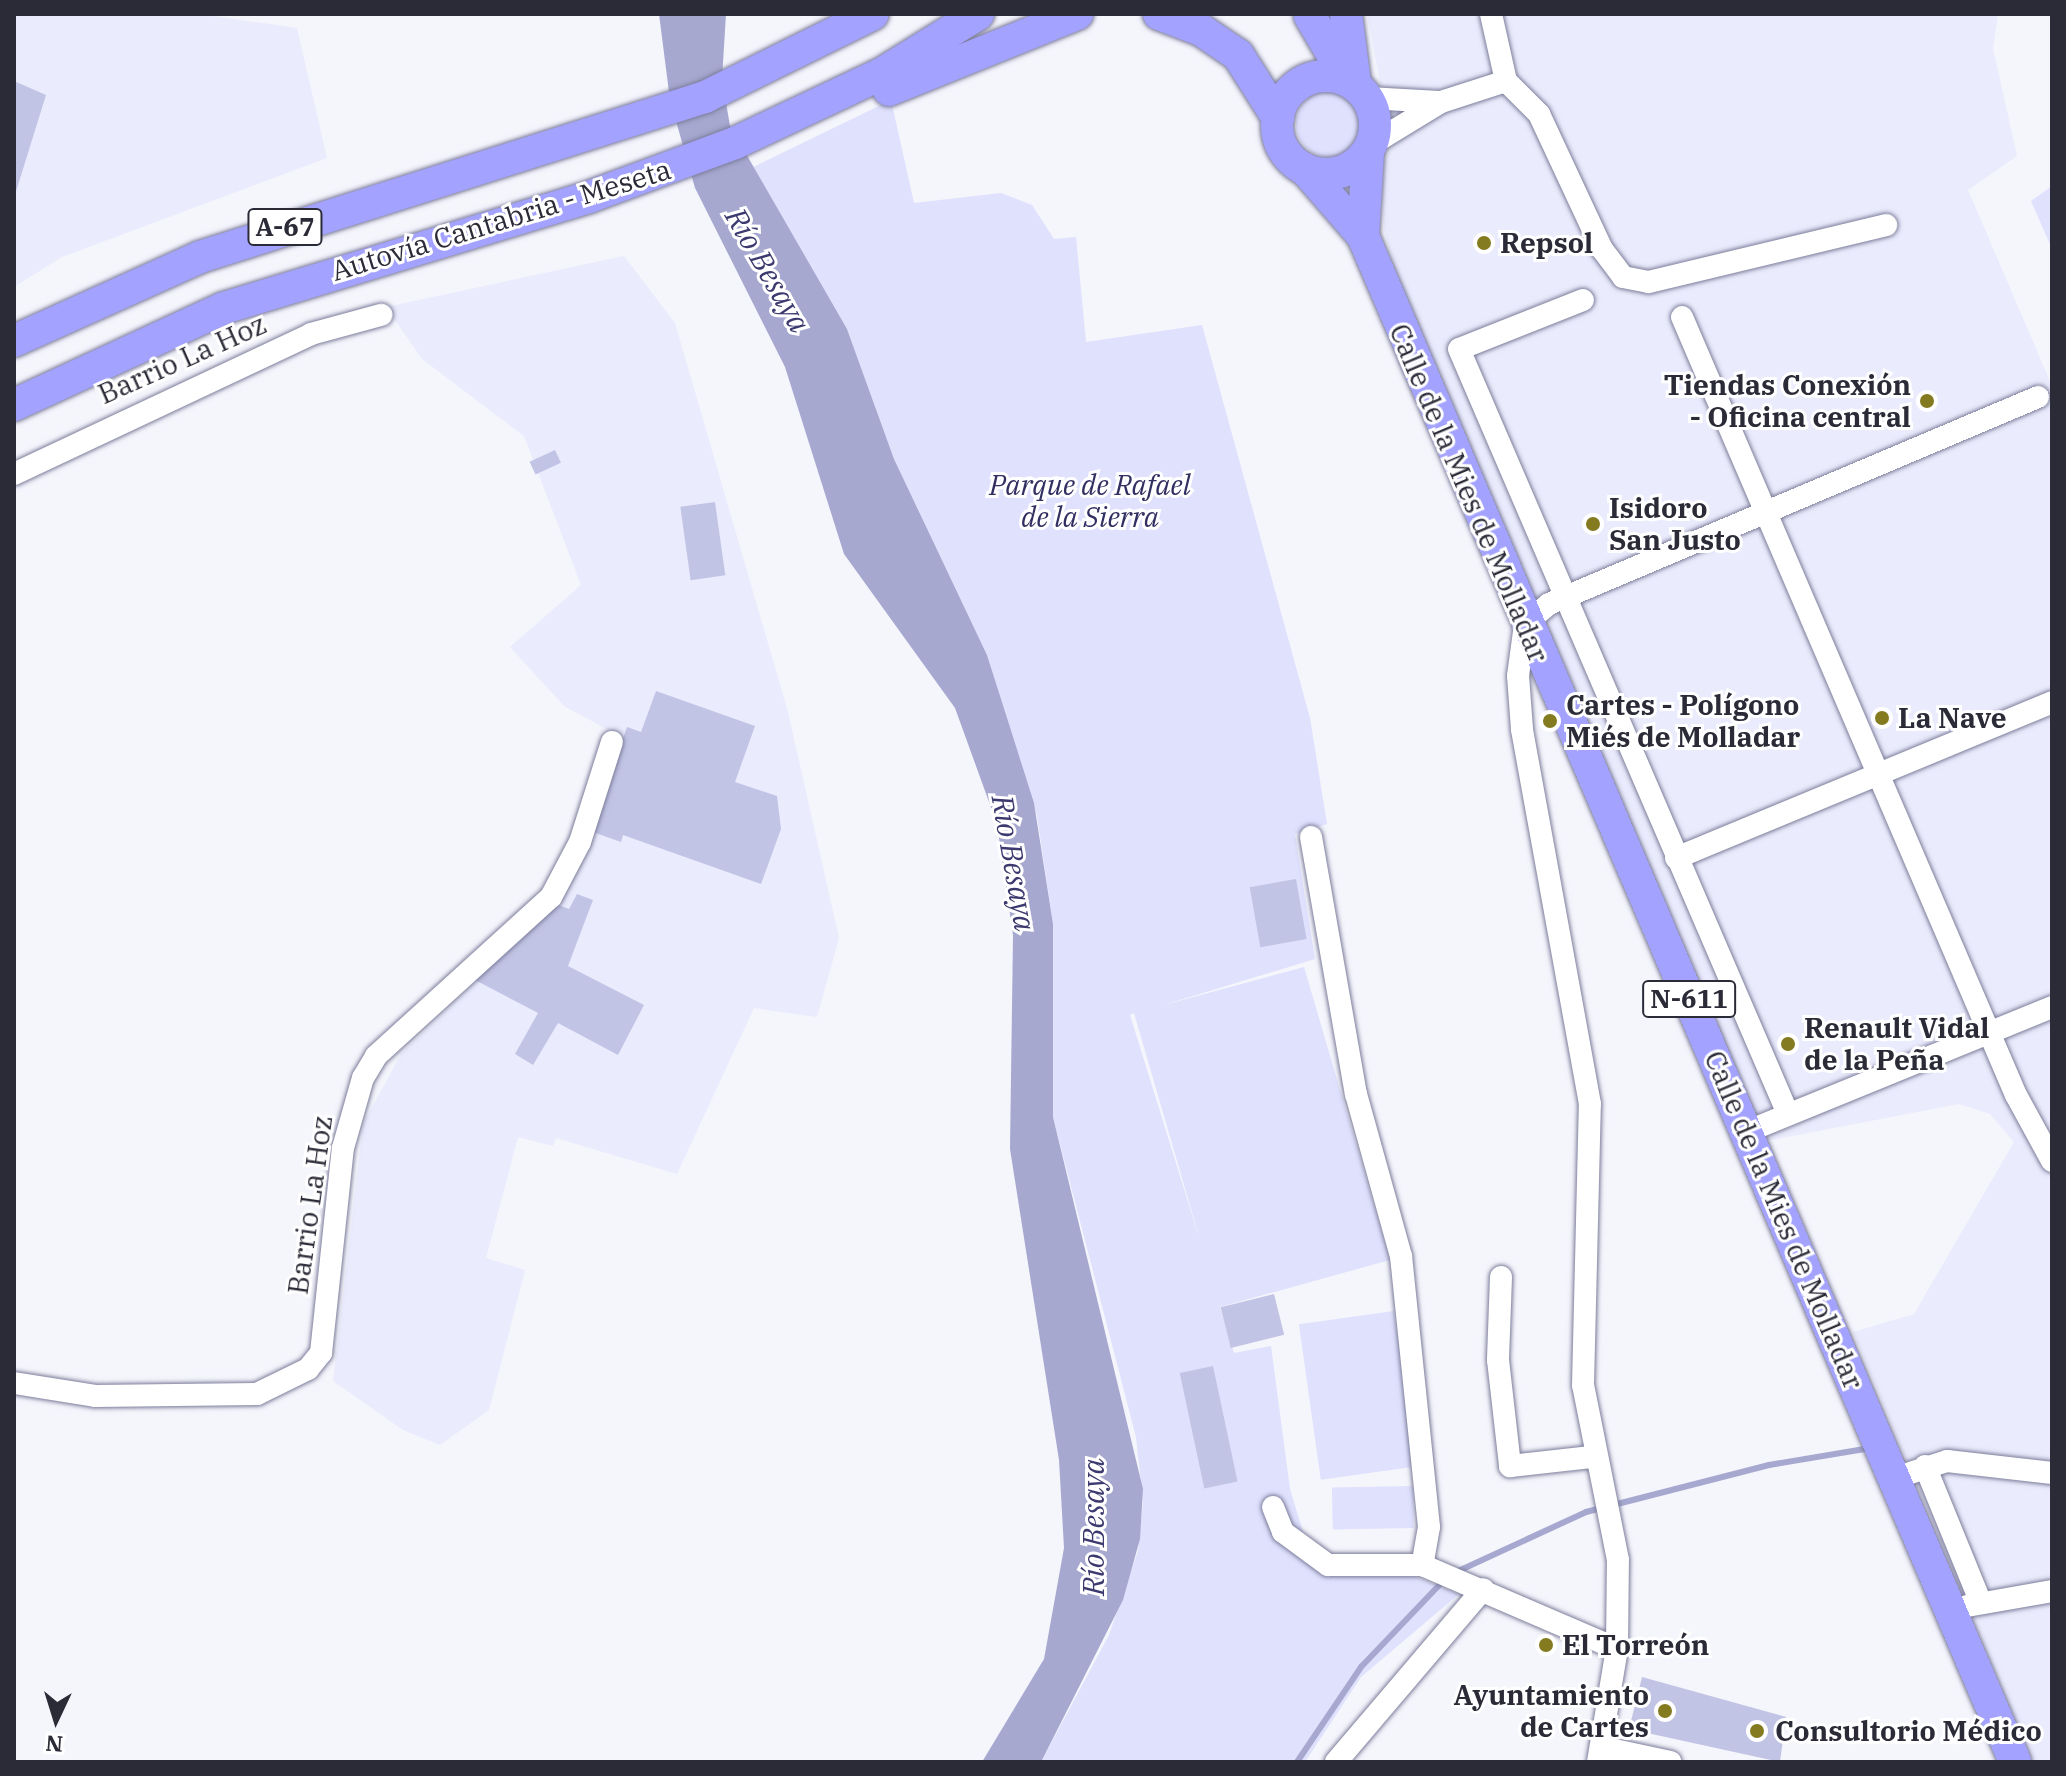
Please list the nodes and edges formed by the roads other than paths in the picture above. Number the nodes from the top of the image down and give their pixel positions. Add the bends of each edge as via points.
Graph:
1 (978, 14) edge
2 (1077, 14) edge
3 (1159, 14) edge
4 (1346, 14) edge
5 (1491, 14) edge
6 (1310, 15) edge
7 (855, 18) edge
8 (1506, 81) junction
9 (886, 82) junction
10 (1297, 86) junction
11 (1357, 88) junction
12 (1441, 102) junction
13 (1278, 118) junction
14 (1370, 147) junction
15 (1305, 169) junction
16 (1886, 225) dead end
17 (1363, 236) junction
18 (1583, 300) dead end
19 (381, 315) dead end
20 (1682, 317) dead end
21 (14, 341) edge
22 (2038, 397) dead end
23 (14, 405) edge
24 (14, 474) edge
25 (1767, 512) junction
26 (1564, 598) junction
27 (1525, 624) junction
28 (2052, 702) edge
29 (612, 742) dead end
30 (1880, 774) junction
31 (1311, 837) dead end
32 (1676, 858) junction
33 (2052, 1007) edge
34 (1991, 1032) junction
35 (1788, 1114) junction
36 (1746, 1132) junction
37 (2052, 1161) edge
38 (1501, 1277) dead end
39 (14, 1383) edge
40 (1592, 1457) junction
41 (1925, 1466) junction
42 (2052, 1473) edge
43 (1895, 1478) junction
44 (1273, 1507) dead end
45 (1427, 1566) junction
46 (1483, 1589) junction
47 (2052, 1591) edge
48 (1966, 1607) junction
49 (1617, 1649) junction
50 (1601, 1755) edge
51 (1336, 1762) edge
52 (1671, 1762) edge
53 (2015, 1762) edge

1 - 9 highway
2 - 9 highway
3 - 13 highway via 1201,30 1238,55
4 - 11 highway
5 - 8 street
6 - 10 highway, N-611
6 - 11 highway, N-611
7 - 21 highway, Autovía Cantabria - Meseta / A-67 via 716,92 151,275
8 - 12 street
8 - 16 street via 1539,114 1602,249 1623,277 1649,282
9 - 23 highway via 736,160 314,291 270,291 137,342
10 - 11 highway via 1327,76
10 - 13 highway, N-611
11 - 12 street
11 - 14 highway, N-611 via 1375,121
12 - 14 street
13 - 15 highway, N-611 via 1283,148
14 - 15 highway via 1335,173
14 - 17 highway, Calle de la Mies de Molladar / N-611
15 - 17 highway, Calle de la Mies de Molladar / N-611
17 - 27 highway, Calle de la Mies de Molladar / N-611
18 - 26 street via 1459,349
19 - 24 street, Barrio La Hoz via 311,334
20 - 25 street
22 - 25 street
25 - 26 street
25 - 30 street
26 - 27 street
26 - 32 street
27 - 36 highway, Calle de la Mies de Molladar / N-611
27 - 40 street via 1518,676 1522,729 1590,1104 1582,1342
28 - 30 street
29 - 39 street, Barrio La Hoz via 580,842 551,897 376,1056 363,1078 343,1148 321,1353 308,1369 257,1394 95,1396
30 - 32 street
30 - 34 street
31 - 45 street via 1356,1094 1401,1256 1429,1527
32 - 35 street
33 - 34 street
34 - 35 street
34 - 37 street
35 - 36 street
36 - 43 highway, Calle de la Mies de Molladar / N-611
38 - 40 street via 1498,1360 1510,1466
40 - 49 street via 1616,1536
41 - 42 street via 1947,1461
41 - 43 street
41 - 48 street
43 - 48 highway, Calle de la Mies de Molladar / N-611
44 - 45 street via 1283,1532 1328,1565
45 - 46 street
46 - 49 street
46 - 51 street
47 - 48 street
48 - 53 highway, Calle de la Mies de Molladar / N-611
49 - 50 street
50 - 52 street

